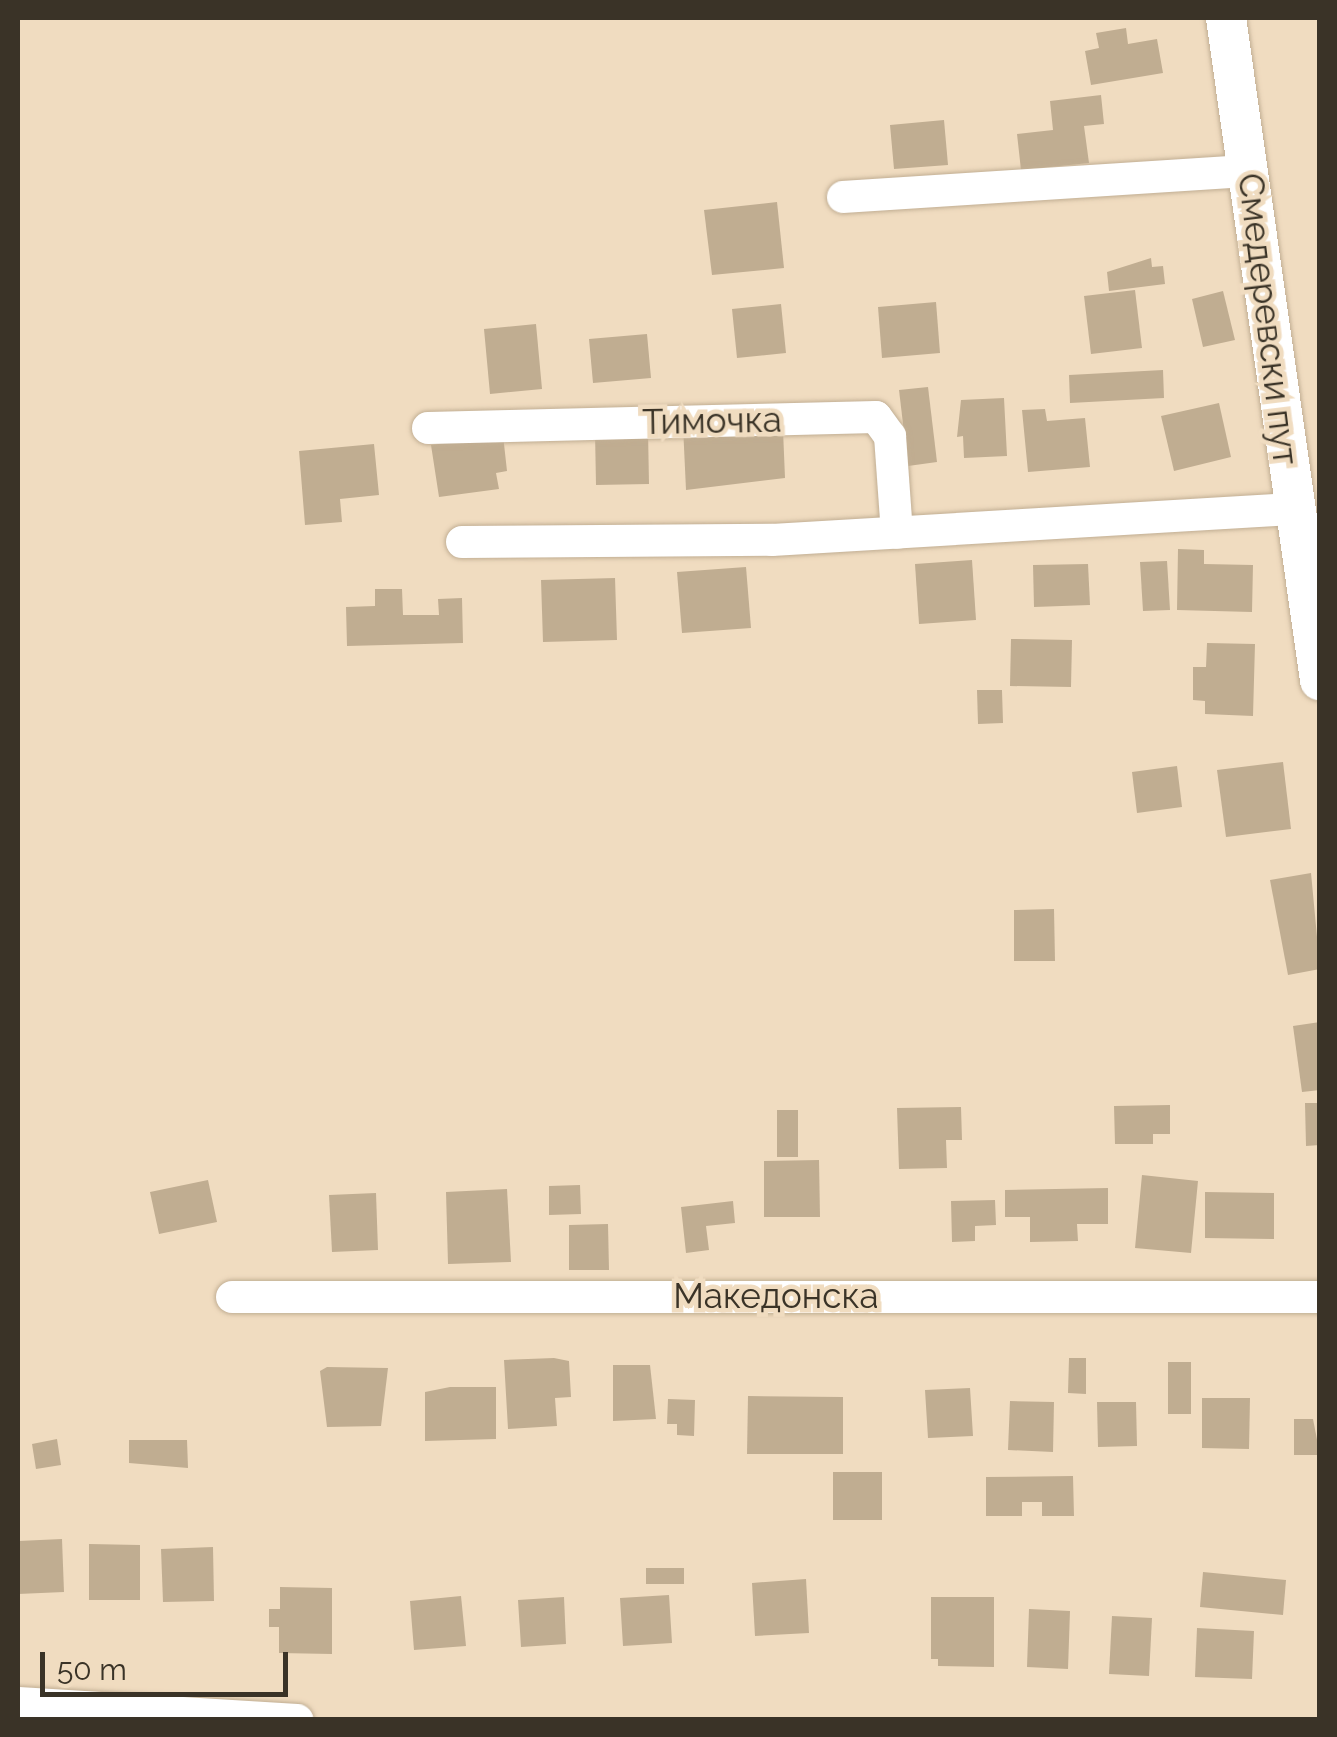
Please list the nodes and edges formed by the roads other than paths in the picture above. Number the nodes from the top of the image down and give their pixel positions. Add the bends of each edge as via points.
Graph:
1 (1226, 18) edge
2 (1250, 171) junction
3 (843, 197) dead end
4 (428, 428) dead end
5 (1292, 509) junction
6 (897, 533) junction
7 (462, 542) dead end
8 (1318, 672) edge
9 (1320, 1296) edge
10 (232, 1297) dead end
11 (18, 1703) edge
12 (298, 1720) edge

1 - 2 street, Смедеревски пут
2 - 3 street
2 - 5 street, Смедеревски пут
4 - 6 street, Тимочка via 876,417 890,436
5 - 6 street
5 - 8 street, Смедеревски пут
6 - 7 street
9 - 10 street, Македонска
11 - 12 street

